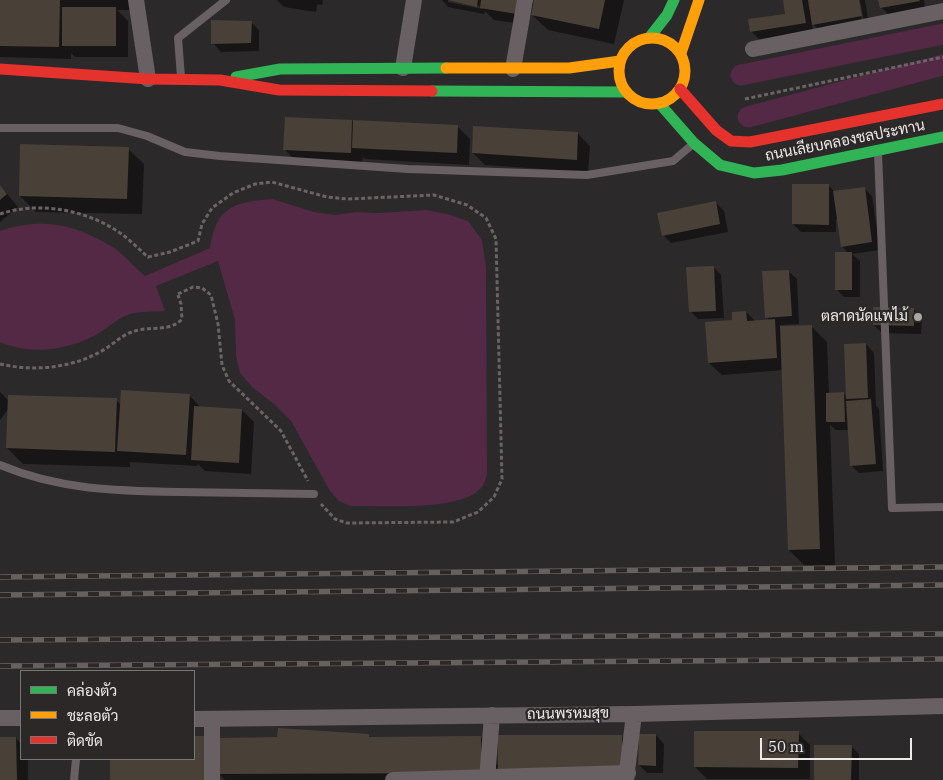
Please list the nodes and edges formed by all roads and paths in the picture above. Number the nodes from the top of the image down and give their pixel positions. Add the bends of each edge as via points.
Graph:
1 (136, 0) edge
2 (226, 0) edge
3 (414, 0) edge
4 (525, 0) edge
5 (674, 0) edge
6 (698, 0) edge
7 (943, 11) edge
8 (649, 38) junction
9 (753, 49) dead end
10 (680, 53) junction
11 (943, 57) edge
12 (620, 61) junction
13 (403, 68) junction
14 (513, 69) junction
15 (0, 70) edge
16 (148, 79) junction
17 (181, 80) junction
18 (220, 80) junction
19 (680, 89) junction
20 (626, 92) junction
21 (745, 99) dead end
22 (659, 103) junction
23 (943, 104) edge
24 (0, 128) edge
25 (943, 137) edge
26 (694, 143) junction
27 (878, 150) junction
28 (0, 214) edge
29 (0, 364) edge
30 (0, 465) edge
31 (314, 494) junction
32 (943, 507) edge
33 (943, 706) edge
34 (634, 714) junction
35 (492, 715) junction
36 (0, 718) edge
37 (20, 718) edge
38 (195, 718) edge
39 (212, 719) junction
40 (76, 760) edge
41 (627, 776) edge
42 (488, 778) edge
43 (74, 780) edge
44 (212, 780) edge
45 (393, 780) edge

1 - 16 street
2 - 17 lane via 178,38
3 - 13 street
4 - 14 street
5 - 8 main road
6 - 10 main road
7 - 9 street
8 - 10 main road via 663,39
8 - 12 main road via 632,44
10 - 19 main road via 685,64
11 - 21 path
12 - 14 main road via 569,68
12 - 20 main road via 618,72
13 - 14 main road
13 - 18 main road via 280,69
15 - 16 main road
16 - 17 main road
17 - 18 main road
18 - 20 main road via 279,90
19 - 22 main road
19 - 23 main road, ถนนเลียบคลองชลประทาน via 716,130 731,141 750,142
20 - 22 main road via 643,104
22 - 26 main road, ถนนเลียบคลองชลประทาน
24 - 26 lane via 118,128 186,152 220,156 408,170 586,175 673,161
25 - 27 main road, ถนนเลียบคลองชลประทาน
26 - 27 main road, ถนนเลียบคลองชลประทาน via 720,165 754,173
27 - 32 lane via 892,508
28 - 31 path via 19,208 40,207 81,215 112,228 148,257 198,241 202,224 212,208 233,192 272,182 326,197 348,199 434,195 467,205 486,218 496,239 502,479 494,497 478,512 453,522 347,523 335,520
29 - 31 path via 33,368 78,362 135,330 178,324 182,319 178,294 193,287 202,288 211,295 222,365 229,381 281,430
30 - 31 lane via 21,474 74,487
33 - 34 street, ถนนพรหมสุข
34 - 35 street, ถนนพรหมสุข
34 - 41 street
35 - 39 street, ถนนพรหมสุข
35 - 42 street
36 - 37 street
38 - 39 street, ถนนพรหมสุข
39 - 44 street
40 - 43 lane
41 - 42 street
42 - 45 street

